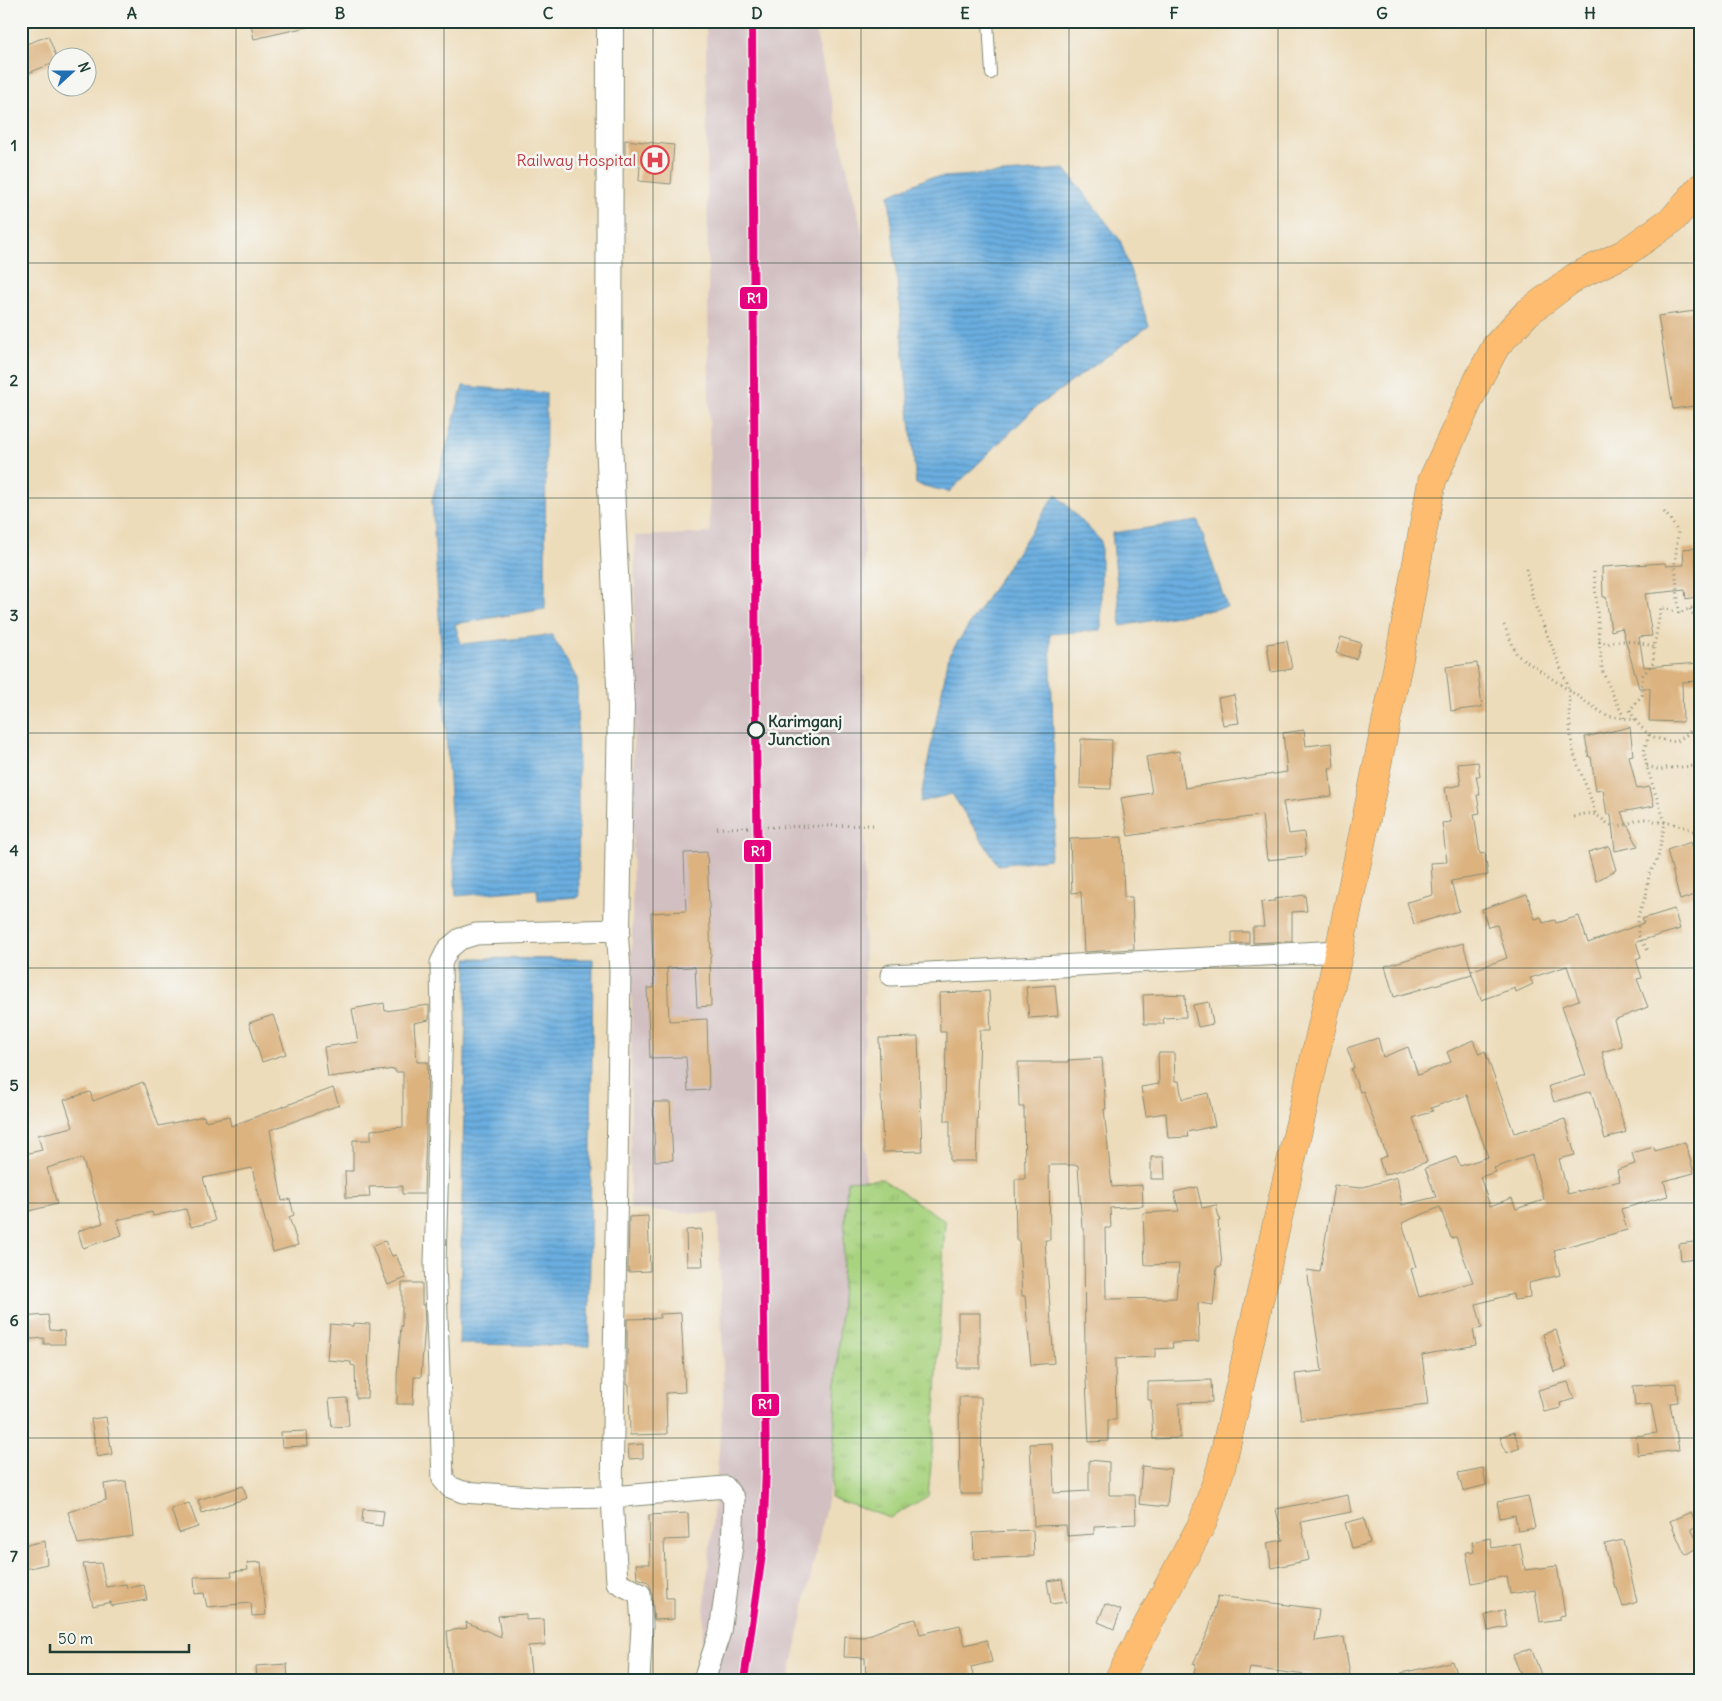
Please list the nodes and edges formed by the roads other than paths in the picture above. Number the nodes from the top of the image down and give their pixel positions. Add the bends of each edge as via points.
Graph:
1 (610, 21) edge
2 (988, 21) edge
3 (991, 74) dead end
4 (1701, 187) edge
5 (617, 930) junction
6 (1339, 951) junction
7 (891, 975) dead end
8 (612, 1497) junction
9 (639, 1680) edge
10 (704, 1680) edge
11 (1118, 1680) edge

1 - 5 street via 609,440 621,707
2 - 3 lane
4 - 6 highway via 1672,219 1625,253 1575,277 1527,313 1496,346 1480,376 1432,481
5 - 8 street via 620,970
5 - 8 street via 476,934 460,939 448,949 441,963 436,1263 443,1479 450,1487 463,1492 549,1498
6 - 7 street
6 - 11 highway via 1221,1468 1203,1522
8 - 9 street via 617,1582 640,1594
8 - 10 street via 725,1487 734,1499 732,1545 720,1632

